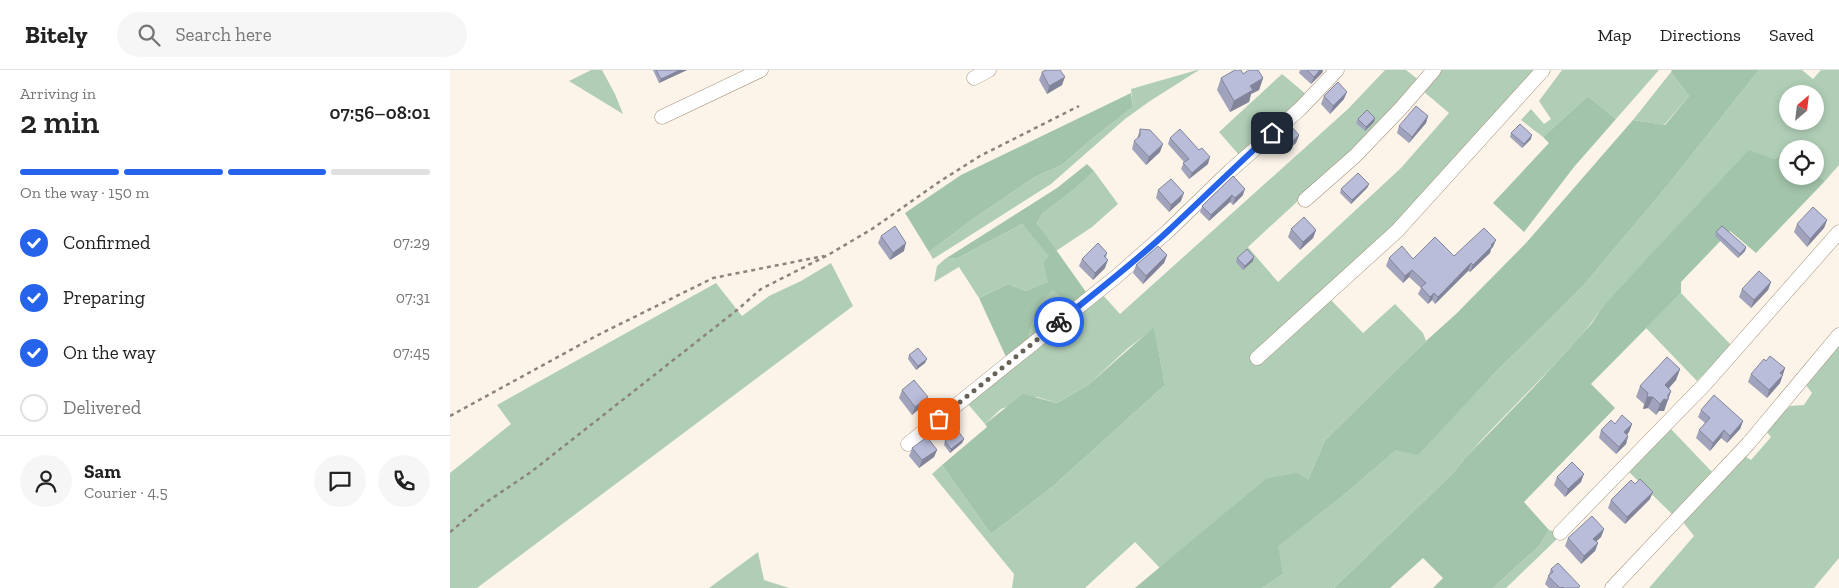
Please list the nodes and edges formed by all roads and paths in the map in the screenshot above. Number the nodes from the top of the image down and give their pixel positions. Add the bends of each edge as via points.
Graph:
1 (761, 70) edge
2 (989, 70) edge
3 (1337, 70) edge
4 (1434, 70) edge
5 (1543, 70) edge
6 (974, 78) dead end
7 (1079, 106) dead end
8 (662, 117) dead end
9 (1305, 200) dead end
10 (1839, 232) edge
11 (828, 255) junction
12 (1839, 335) edge
13 (1258, 358) dead end
14 (450, 416) edge
15 (908, 444) dead end
16 (450, 532) edge
17 (1560, 533) dead end
18 (1612, 588) edge

1 - 8 street
2 - 6 street
3 - 15 street via 1168,232
4 - 9 street via 1355,156
5 - 13 street via 1397,231
7 - 11 path via 980,156
10 - 17 street via 1705,384
11 - 14 path via 713,278 598,335
11 - 16 path via 761,289 531,472
12 - 18 street via 1748,444

